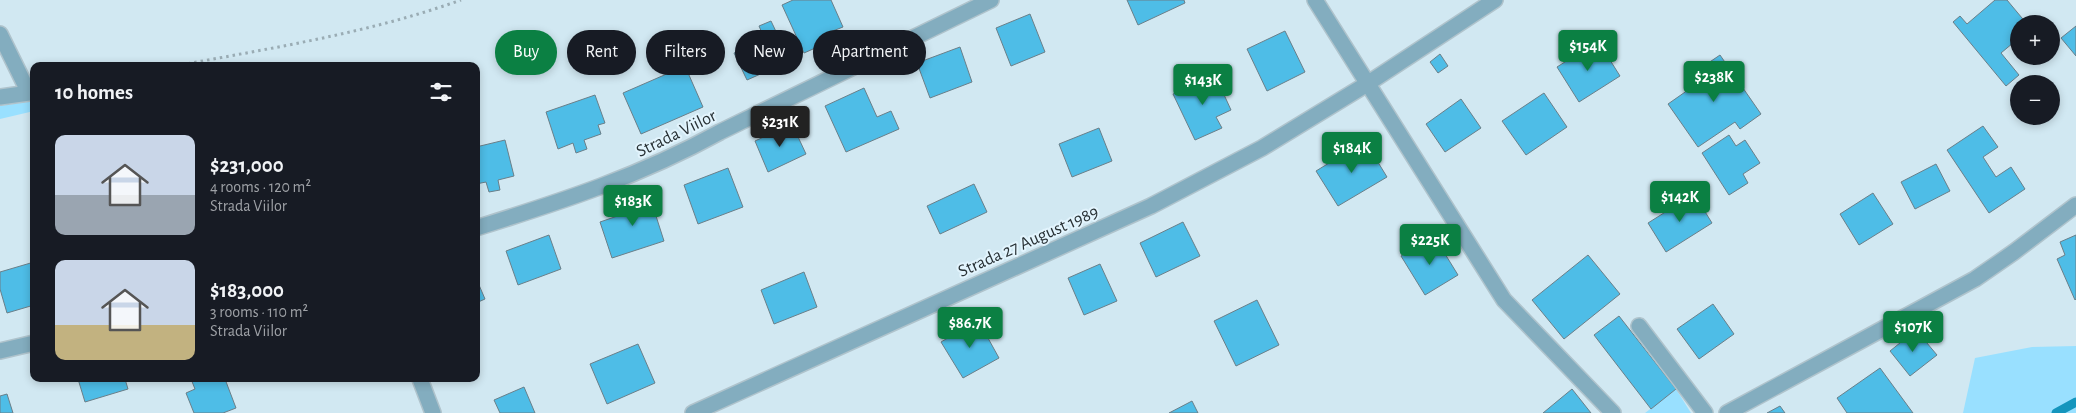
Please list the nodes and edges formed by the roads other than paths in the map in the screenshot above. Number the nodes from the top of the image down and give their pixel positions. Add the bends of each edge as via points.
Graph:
1 (991, 0) edge
2 (1315, 0) edge
3 (1495, 0) edge
4 (0, 34) edge
5 (1367, 84) junction
6 (0, 97) edge
7 (2076, 205) edge
8 (480, 227) edge
9 (1639, 326) dead end
10 (30, 344) edge
11 (0, 351) edge
12 (421, 382) edge
13 (433, 413) edge
14 (693, 413) edge
15 (1612, 413) edge
16 (1705, 413) edge
17 (1727, 413) edge

1 - 8 street, Strada Viilor via 676,156 615,183
2 - 5 street
3 - 5 street, Strada 27 August 1989
4 - 6 street via 29,93
5 - 14 street, Strada 27 August 1989 via 1262,148 1151,206
5 - 15 street via 1504,300
7 - 17 street via 1975,278
9 - 16 street
10 - 11 street
12 - 13 street

